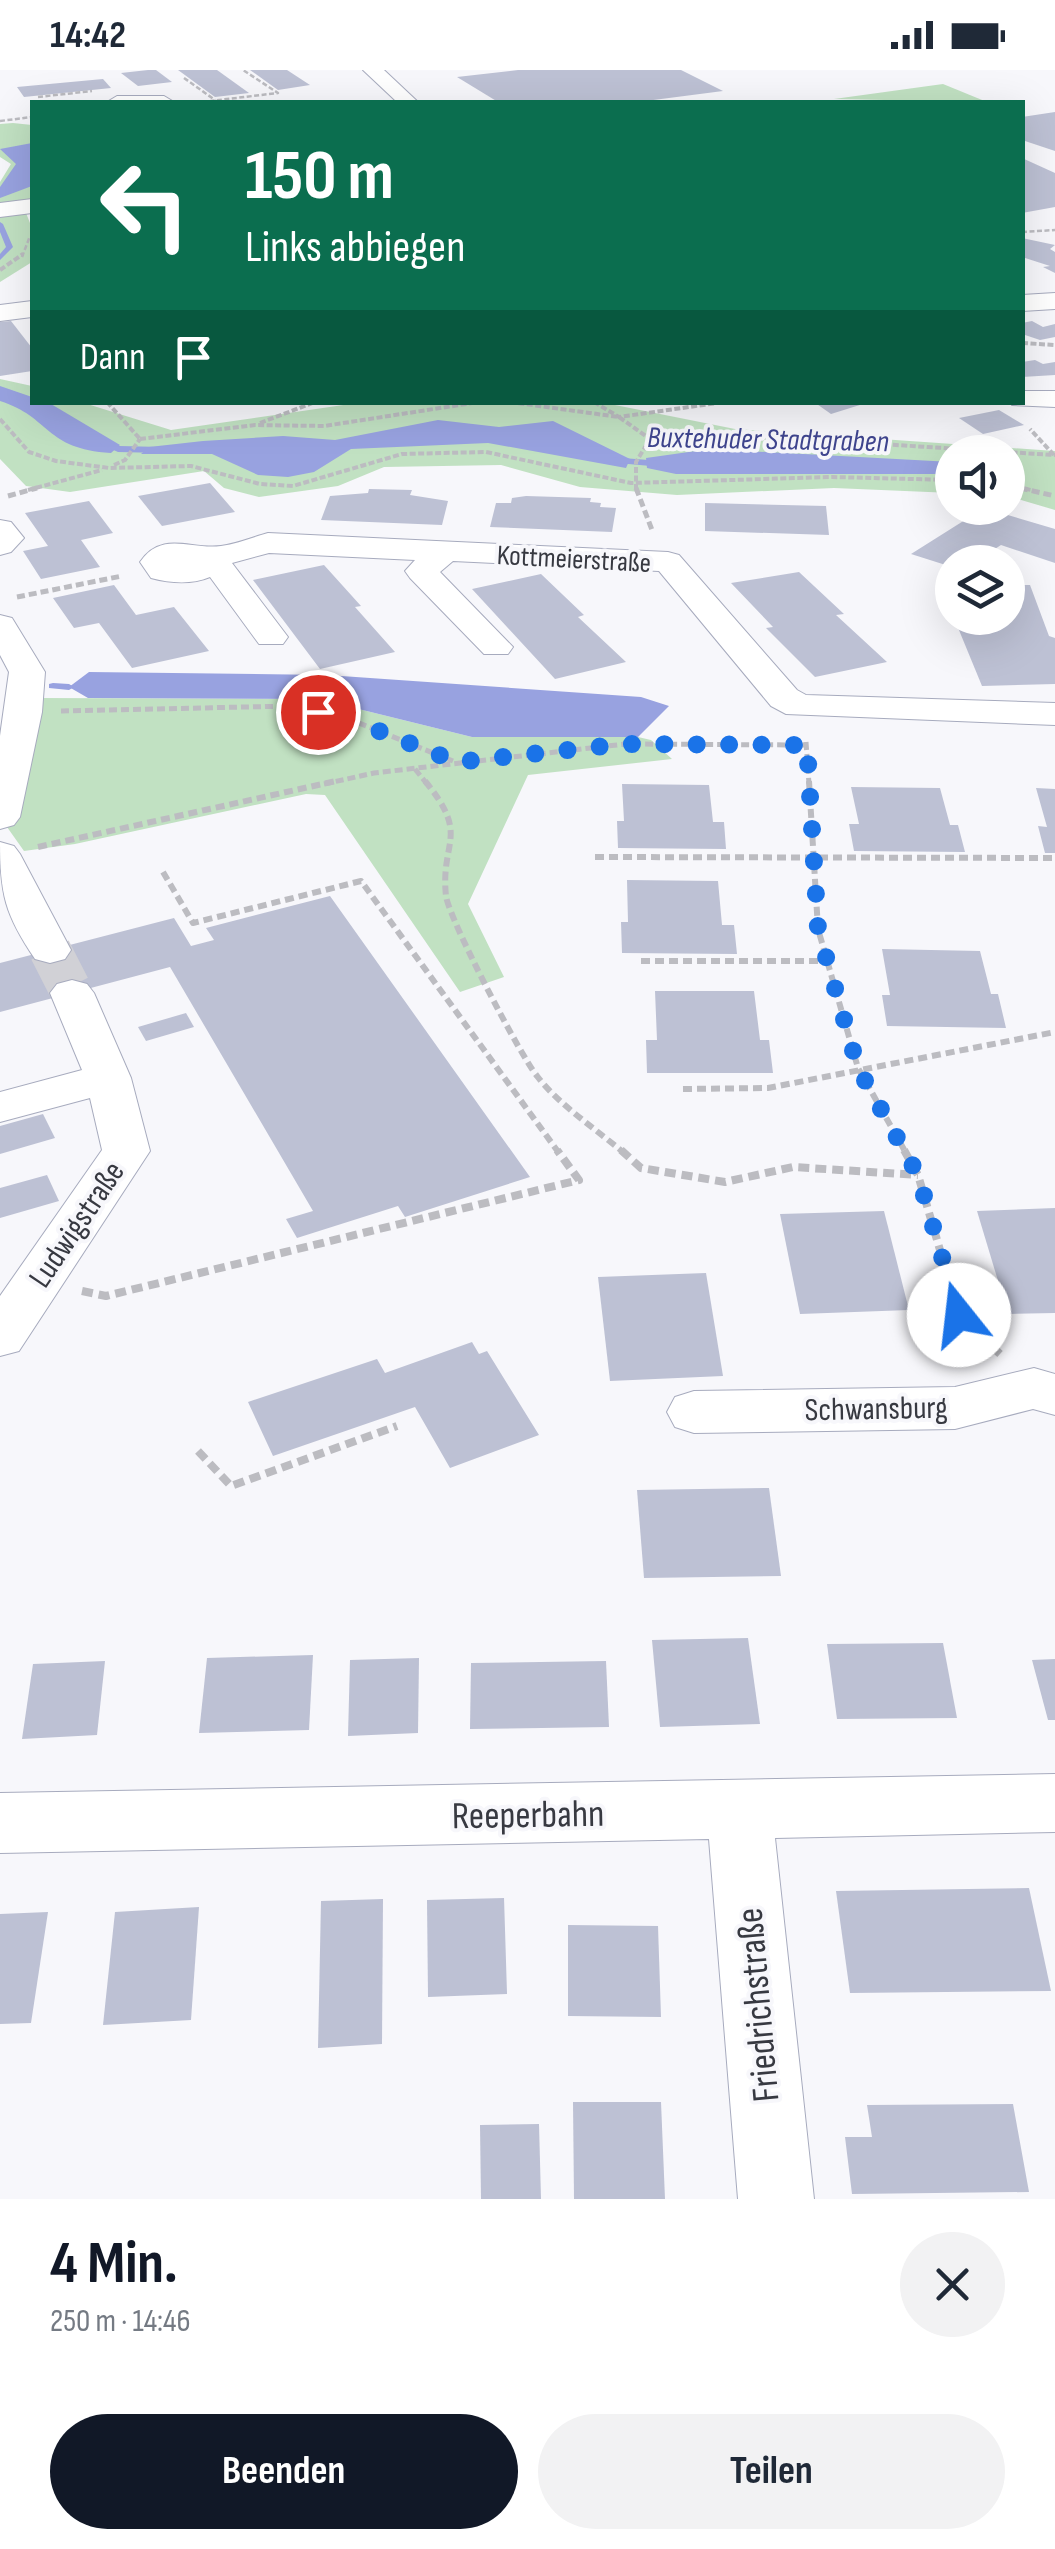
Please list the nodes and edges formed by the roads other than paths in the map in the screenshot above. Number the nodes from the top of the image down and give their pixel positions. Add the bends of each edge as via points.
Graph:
1 (372, 70) edge
2 (112, 96) edge
3 (147, 100) edge
4 (406, 100) edge
5 (30, 206) edge
6 (0, 210) edge
7 (1055, 301) edge
8 (1025, 303) edge
9 (1025, 399) edge
10 (1055, 399) edge
11 (0, 529) edge
12 (0, 545) edge
13 (445, 552) junction
14 (209, 561) junction
15 (157, 566) road end
16 (0, 625) edge
17 (271, 637) dead end
18 (496, 648) dead end
19 (1055, 714) edge
20 (0, 816) edge
21 (1, 855) edge
22 (50, 950) tunnel mouth
23 (72, 993) tunnel mouth
24 (108, 1078) junction
25 (0, 1107) edge
26 (0, 1337) edge
27 (1045, 1392) edge
28 (694, 1412) dead end
29 (1055, 1802) edge
30 (739, 1811) junction
31 (0, 1822) edge
32 (776, 2199) edge

1 - 4 street
2 - 3 street
5 - 6 street
7 - 8 street
9 - 10 street
11 - 12 street via 8,538
13 - 14 street, Kottmeierstraße via 268,543
13 - 18 street via 420,571
13 - 19 street, Kottmeierstraße via 668,562 784,698 800,706
14 - 15 street, Kottmeierstraße via 196,550 174,550 159,557
14 - 17 street
16 - 20 street via 27,672
21 - 22 street
23 - 24 street, Ludwigstraße
24 - 25 street
24 - 26 street, Ludwigstraße via 126,1151
27 - 28 street, Schwansburg via 955,1408
29 - 30 street, Reeperbahn
30 - 31 street, Reeperbahn
30 - 32 street, Friedrichstraße

